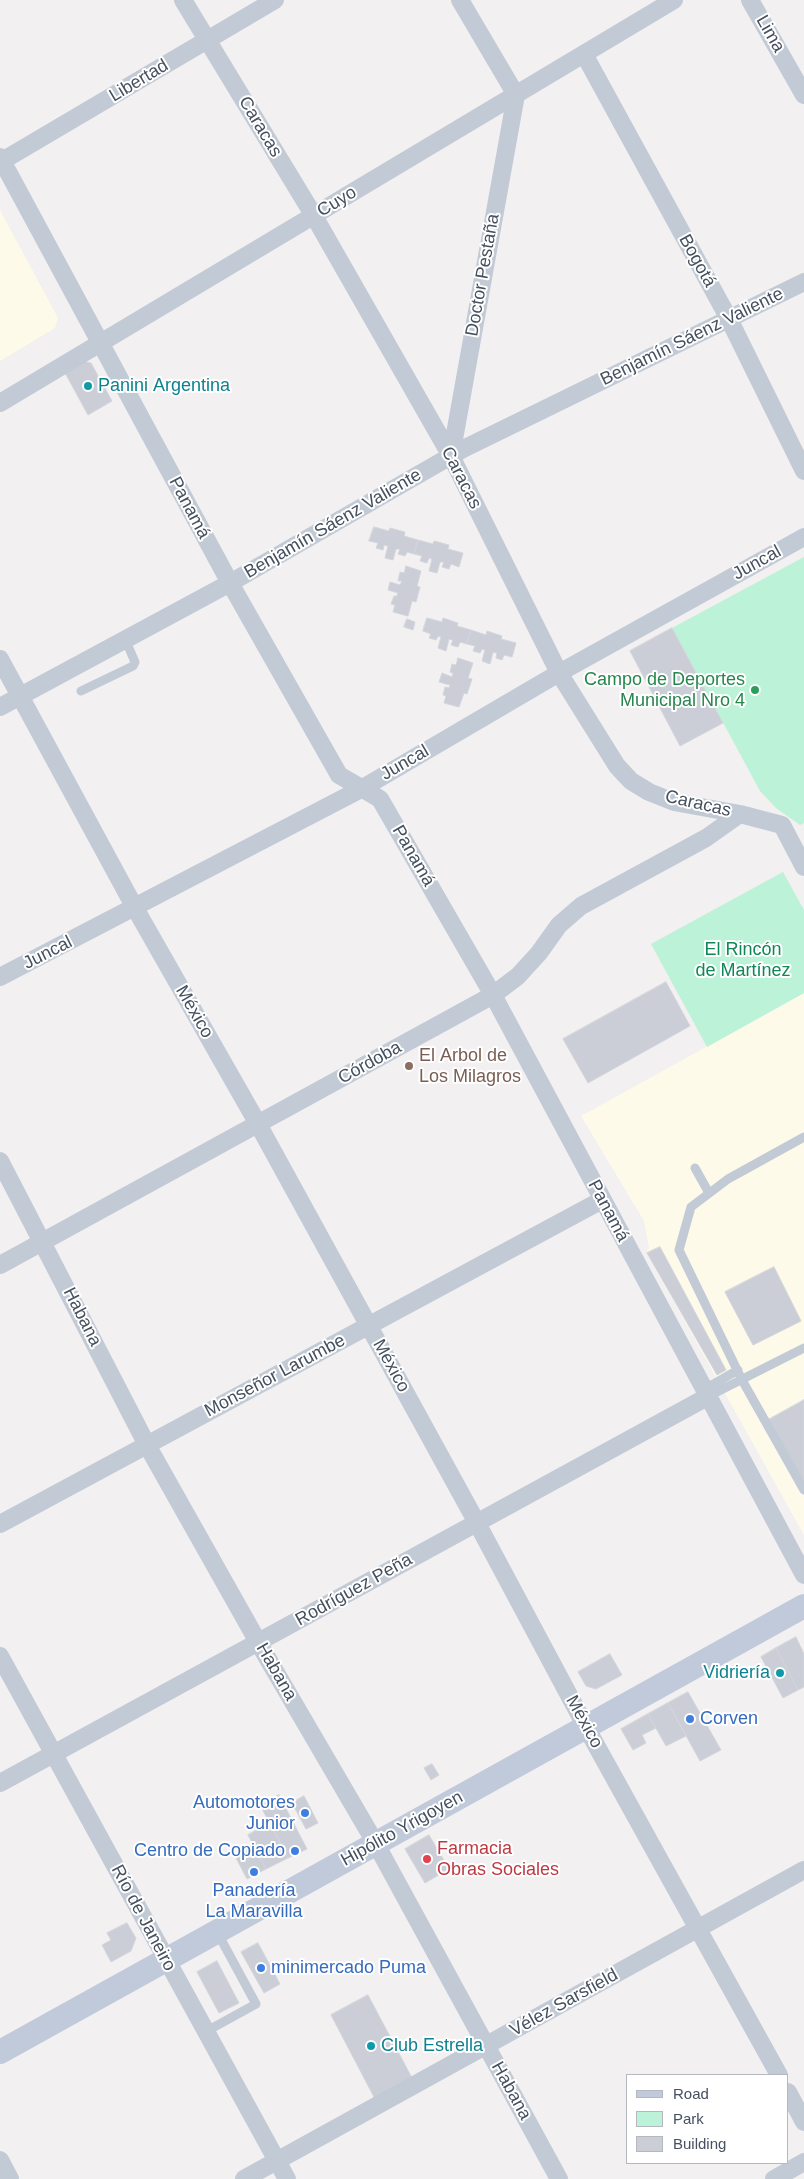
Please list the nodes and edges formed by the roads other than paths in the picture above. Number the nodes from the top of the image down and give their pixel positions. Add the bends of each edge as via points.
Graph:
1 (183, 0) edge
2 (275, 0) edge
3 (460, 0) edge
4 (674, 0) edge
5 (750, 0) edge
6 (208, 40) junction
7 (584, 54) junction
8 (516, 94) junction
9 (804, 95) edge
10 (1, 159) edge
11 (314, 216) junction
12 (804, 282) edge
13 (728, 319) junction
14 (100, 343) junction
15 (0, 403) edge
16 (450, 456) junction
17 (804, 471) edge
18 (804, 537) edge
19 (230, 583) junction
20 (125, 640) junction
21 (0, 659) edge
22 (559, 673) junction
23 (81, 691) dead end
24 (21, 696) junction
25 (0, 707) edge
26 (361, 789) junction
27 (740, 814) junction
28 (804, 867) edge
29 (135, 908) junction
30 (0, 977) edge
31 (493, 995) junction
32 (258, 1124) junction
33 (804, 1137) edge
34 (0, 1161) edge
35 (695, 1168) dead end
36 (709, 1193) junction
37 (602, 1200) junction
38 (43, 1240) junction
39 (0, 1265) edge
40 (369, 1326) junction
41 (804, 1348) edge
42 (738, 1370) junction
43 (742, 1380) junction
44 (707, 1392) junction
45 (148, 1445) junction
46 (804, 1490) edge
47 (477, 1523) junction
48 (0, 1524) edge
49 (804, 1574) edge
50 (803, 1610) edge
51 (258, 1642) junction
52 (0, 1656) edge
53 (586, 1727) junction
54 (55, 1753) junction
55 (0, 1783) edge
56 (376, 1844) junction
57 (804, 1870) edge
58 (698, 1928) junction
59 (217, 1932) junction
60 (166, 1960) junction
61 (205, 2032) junction
62 (486, 2046) junction
63 (0, 2052) edge
64 (777, 2074) edge
65 (789, 2094) edge
66 (804, 2122) edge
67 (0, 2160) edge
68 (277, 2161) junction
69 (804, 2162) edge
70 (10, 2179) edge
71 (244, 2179) edge
72 (287, 2179) edge
73 (559, 2179) edge
74 (774, 2179) edge

1 - 6 street, Caracas
2 - 6 street, Libertad
3 - 8 street
4 - 7 street, Cuyo
5 - 9 street, Lima
6 - 10 street, Libertad
6 - 11 street, Caracas
7 - 8 street, Cuyo
7 - 13 street, Bogotá
8 - 11 street, Cuyo
8 - 16 street, Doctor Pestaña
10 - 14 street, Panamá
11 - 14 street, Cuyo
11 - 16 street, Caracas
12 - 13 street, Benjamín Sáenz Valiente
13 - 16 street, Benjamín Sáenz Valiente
13 - 17 street, Bogotá
14 - 15 street, Cuyo
14 - 19 street, Panamá
16 - 19 street, Benjamín Sáenz Valiente
16 - 22 street, Caracas
18 - 22 street, Juncal
19 - 20 street, Benjamín Sáenz Valiente
19 - 26 street, Panamá via 340,775
20 - 23 lane via 135,664
20 - 24 street, Benjamín Sáenz Valiente
21 - 24 street, México
22 - 26 street, Juncal
22 - 27 street, Caracas via 617,766 631,781 674,802
24 - 25 street, Benjamín Sáenz Valiente
24 - 29 street, México
26 - 29 street, Juncal
26 - 31 street, Panamá via 380,799
27 - 28 street, Caracas via 782,825
27 - 31 street, Córdoba via 706,838 581,906 559,925 518,976
29 - 30 street, Juncal
29 - 32 street, México
31 - 32 street, Córdoba
31 - 37 street, Panamá
32 - 38 street, Córdoba
32 - 40 street, México
33 - 36 lane via 728,1178
34 - 38 street, Habana
35 - 36 lane
36 - 42 lane via 691,1207 679,1250
37 - 40 street, Monseñor Larumbe
37 - 44 street, Panamá
38 - 39 street, Córdoba
38 - 45 street, Habana
40 - 45 street, Monseñor Larumbe
40 - 47 street, México
41 - 43 lane
42 - 43 lane
42 - 44 lane
43 - 44 lane
43 - 46 lane
44 - 47 street, Rodríguez Peña
44 - 49 street, Panamá
45 - 48 street, Monseñor Larumbe
45 - 51 street, Habana
47 - 51 street, Rodríguez Peña
47 - 53 street, México
50 - 53 street, Hipólito Yrigoyen
51 - 54 street, Rodríguez Peña
51 - 56 street, Habana
52 - 54 street, Río de Janeiro
53 - 56 street, Hipólito Yrigoyen
53 - 58 street, México
54 - 55 street, Rodríguez Peña
54 - 60 street, Río de Janeiro
56 - 59 street, Hipólito Yrigoyen
56 - 62 street, Habana
57 - 58 street, Vélez Sarsfield
58 - 62 street, Vélez Sarsfield
58 - 64 street, México
59 - 60 street, Hipólito Yrigoyen
59 - 61 lane via 256,2004
60 - 61 street, Río de Janeiro
60 - 63 street, Hipólito Yrigoyen
61 - 68 street, Río de Janeiro
62 - 68 street, Vélez Sarsfield
62 - 73 street, Habana
65 - 66 street
67 - 70 street
68 - 71 street, Vélez Sarsfield
68 - 72 street, Río de Janeiro
69 - 74 street

